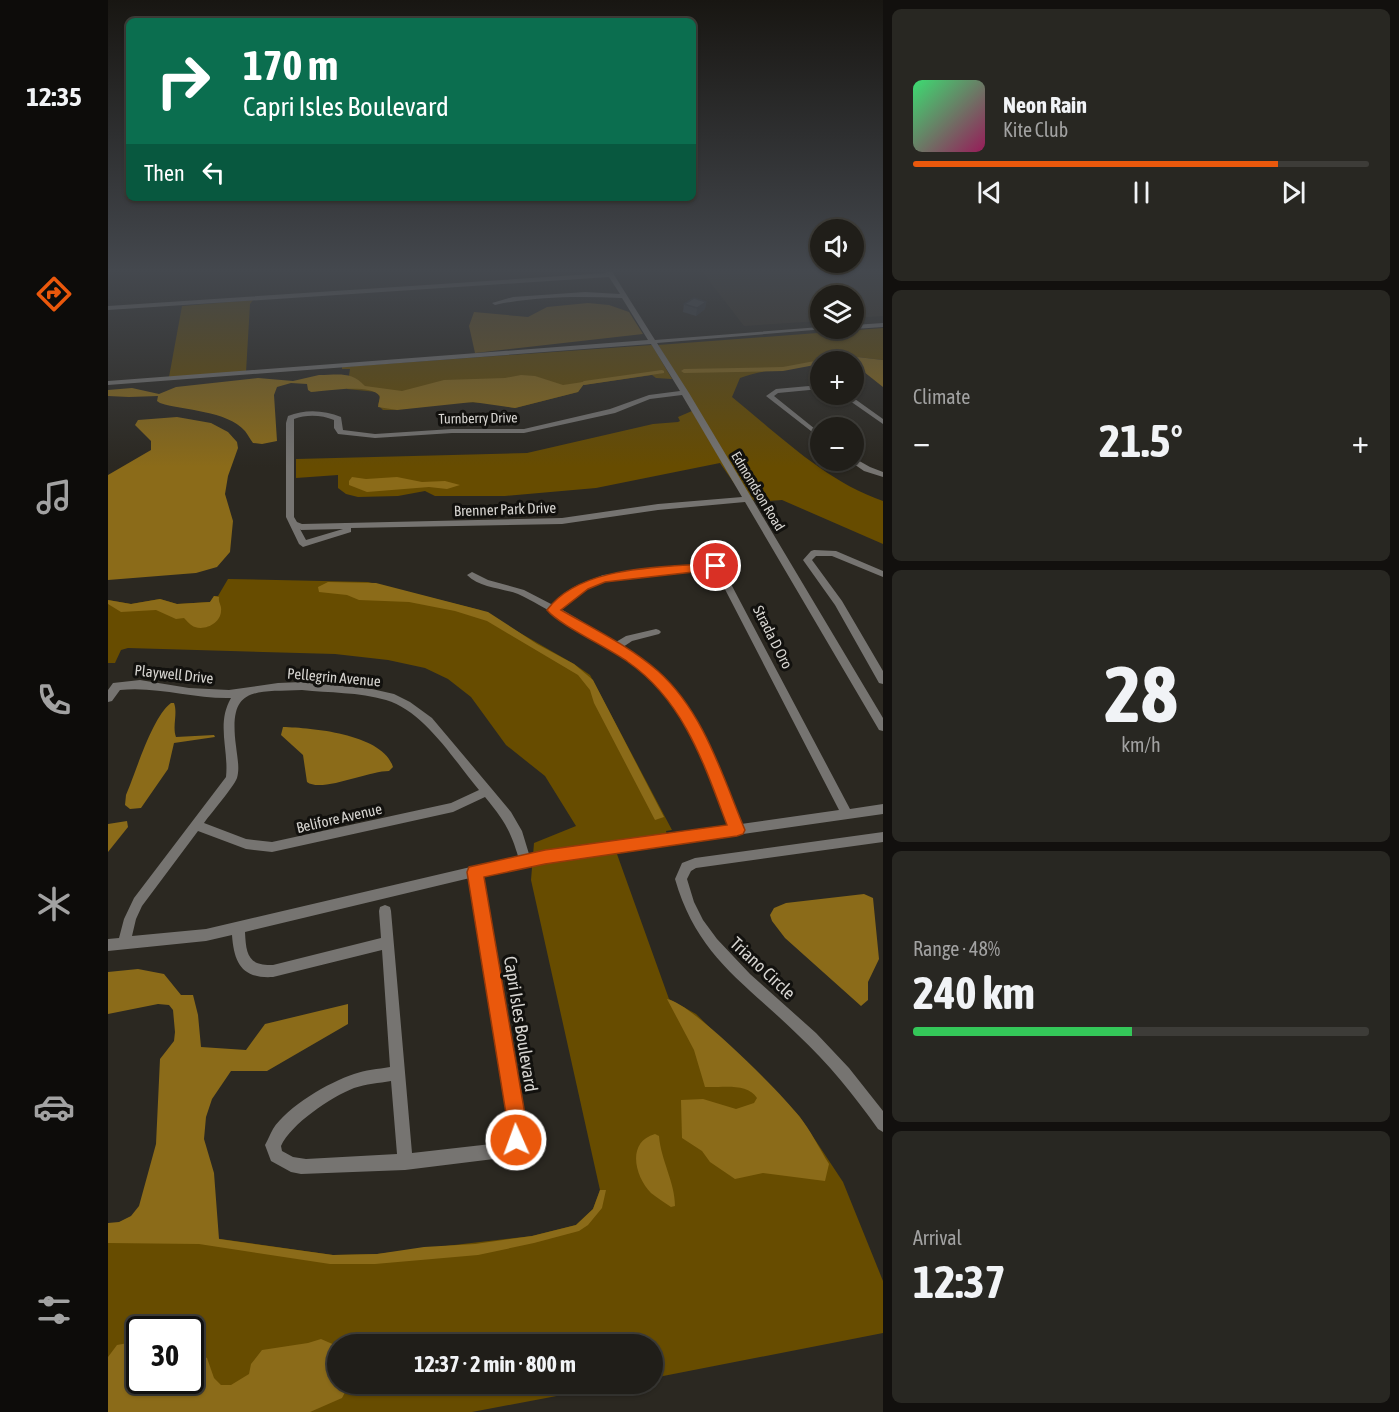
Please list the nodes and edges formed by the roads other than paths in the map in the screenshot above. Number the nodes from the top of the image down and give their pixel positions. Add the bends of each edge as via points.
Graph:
1 (649, 336) edge
2 (695, 336) edge
3 (714, 336) edge
4 (652, 340) junction
5 (108, 383) edge
6 (810, 388) edge
7 (686, 395) junction
8 (859, 405) edge
9 (883, 422) edge
10 (810, 428) edge
11 (864, 467) edge
12 (883, 475) edge
13 (746, 496) junction
14 (291, 522) junction
15 (352, 527) junction
16 (883, 574) edge
17 (472, 575) dead end
18 (553, 610) junction
19 (656, 632) dead end
20 (615, 647) junction
21 (883, 680) edge
22 (243, 693) junction
23 (108, 698) edge
24 (883, 727) edge
25 (487, 791) junction
26 (883, 809) edge
27 (847, 814) junction
28 (196, 825) junction
29 (737, 830) junction
30 (883, 837) edge
31 (525, 860) junction
32 (475, 872) junction
33 (385, 911) dead end
34 (238, 928) junction
35 (387, 943) junction
36 (108, 945) edge
37 (124, 945) junction
38 (398, 1073) junction
39 (883, 1124) edge
40 (405, 1162) junction

1 - 4 street, Edmondson Road
2 - 4 street
3 - 4 street
4 - 5 street
4 - 7 street, Edmondson Road
6 - 10 street via 776,391 770,396
7 - 13 street, Edmondson Road
7 - 14 street, Turnberry Drive via 639,399 612,411 518,432 364,436 340,431 338,419 324,415 295,419 290,423
8 - 9 street
11 - 12 street
13 - 15 street, Brenner Park Drive via 564,521
13 - 24 street, Edmondson Road
14 - 15 street, Brenner Park Drive via 305,528
14 - 15 street, Brenner Park Drive via 303,544
16 - 21 street via 830,552 814,553 807,560 839,603
17 - 18 street via 521,592
18 - 20 street
18 - 27 street, Strada D Oro via 584,586 603,578 719,566
19 - 20 street via 631,637
20 - 29 street via 654,675 688,716
22 - 23 street, Playwell Drive via 201,693 127,683 113,689
22 - 25 street, Pellegrin Avenue via 302,686 372,693 398,701 428,721
22 - 28 street via 232,700 228,712 235,783
25 - 28 street, Belifore Avenue via 436,812 283,846 246,844
25 - 31 street, Pellegrin Avenue via 511,821
26 - 27 street
27 - 29 street
28 - 37 street via 138,902
29 - 31 street
30 - 39 street, Triano Circle via 691,863 681,879 698,921 716,949 830,1057
31 - 32 street
32 - 34 street
32 - 40 street, Capri Isles Boulevard via 518,1135 514,1143 502,1150
33 - 35 street
34 - 35 street via 242,958 258,972
34 - 37 street
35 - 38 street
36 - 37 street
38 - 40 street
38 - 40 street, Capri Isles Boulevard via 344,1086 286,1124 273,1148 280,1159 297,1165

